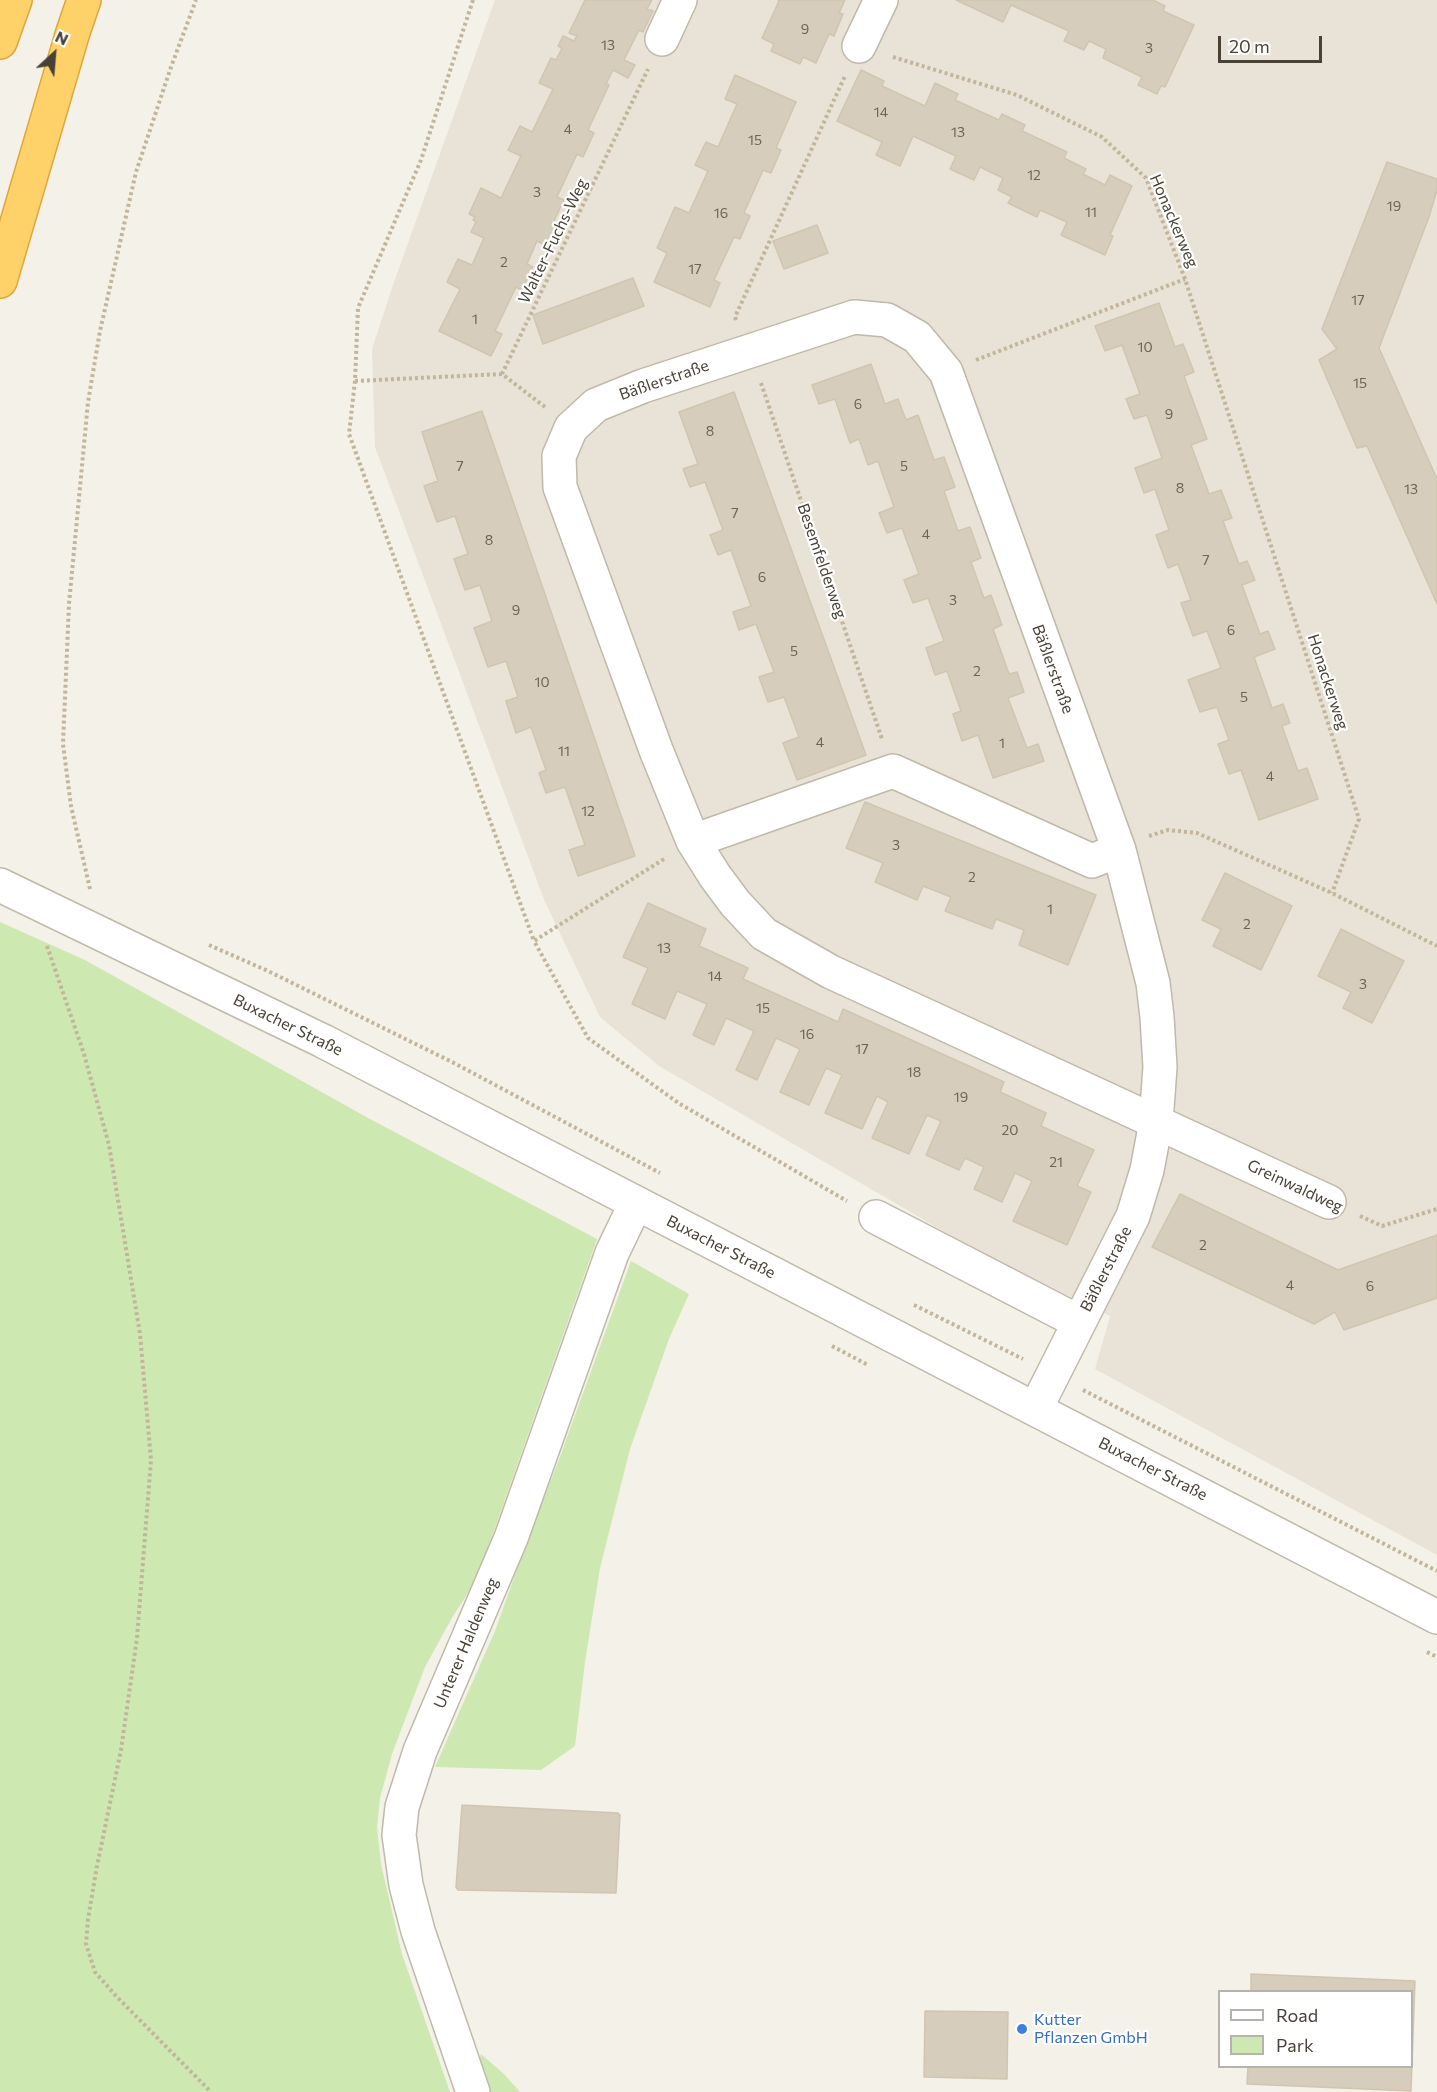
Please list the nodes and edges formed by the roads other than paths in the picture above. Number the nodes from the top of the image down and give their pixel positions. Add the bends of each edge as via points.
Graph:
1 (15, 0) edge
2 (84, 0) edge
3 (680, 0) edge
4 (881, 0) edge
5 (662, 39) road end
6 (0, 42) edge
7 (859, 46) road end
8 (0, 281) edge
9 (693, 841) junction
10 (1119, 850) junction
11 (0, 885) edge
12 (1156, 1122) junction
13 (1329, 1202) road end
14 (636, 1203) junction
15 (876, 1217) road end
16 (1079, 1322) junction
17 (1036, 1408) junction
18 (1437, 1617) edge
19 (473, 2092) edge

1 - 6 highway
2 - 8 highway
3 - 5 street
4 - 7 street
9 - 10 street via 893,771 1092,861
9 - 10 street, Bäßlerstraße via 560,488 559,456 571,428 596,405 854,317 887,320 917,337 946,372
9 - 12 street, Bäßlerstraße via 735,903 764,934 800,956
10 - 12 street, Bäßlerstraße via 1153,983 1160,1067
11 - 14 street, Buxacher Straße via 323,1041
12 - 13 street, Greinwaldweg
12 - 16 street, Bäßlerstraße via 1133,1216
14 - 17 street, Buxacher Straße
14 - 19 street, Unterer Haldenweg via 612,1253 511,1538 420,1751 402,1807 399,1835 406,1885
15 - 16 street
16 - 17 street, Bäßlerstraße
17 - 18 street, Buxacher Straße

